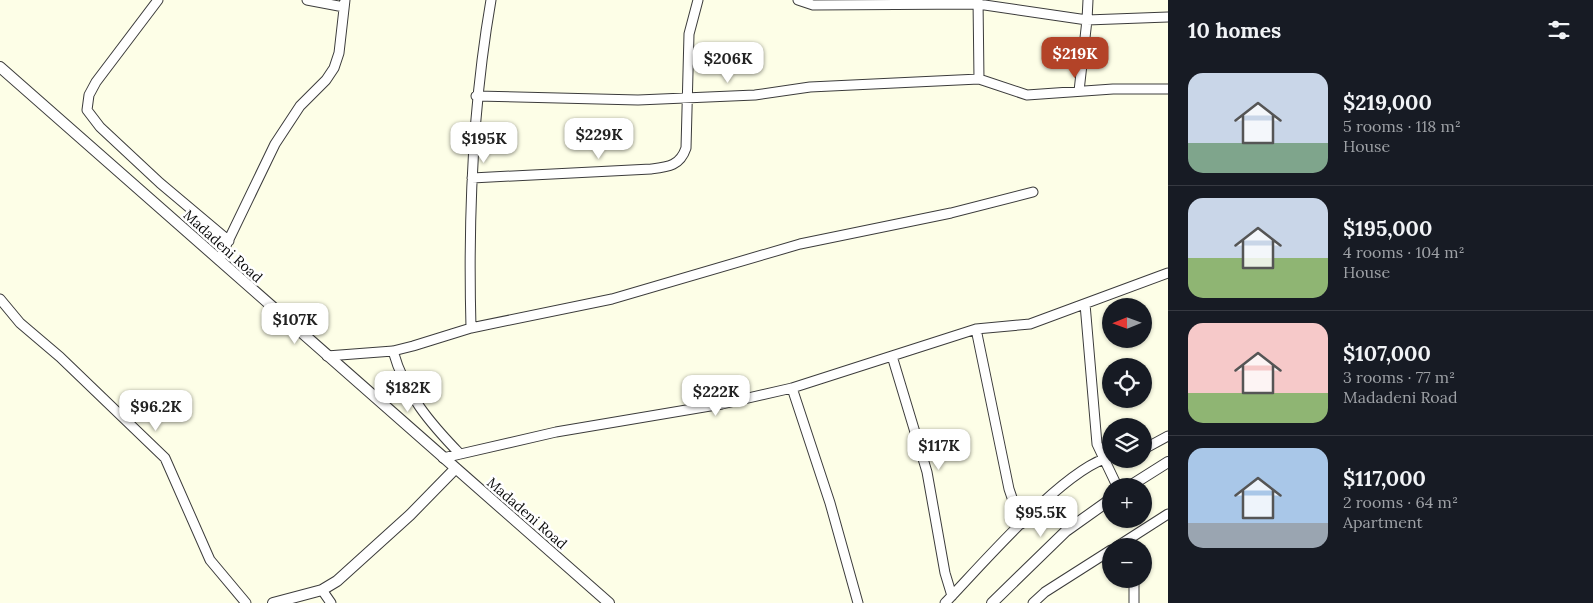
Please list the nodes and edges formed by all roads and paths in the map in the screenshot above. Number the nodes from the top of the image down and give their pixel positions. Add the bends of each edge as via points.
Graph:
1 (158, 0) edge
2 (307, 0) edge
3 (491, 0) edge
4 (698, 0) edge
5 (798, 0) edge
6 (1088, 0) edge
7 (978, 2) edge
8 (345, 4) edge
9 (1168, 17) edge
10 (1087, 20) junction
11 (0, 67) edge
12 (979, 79) junction
13 (1168, 89) edge
14 (1079, 91) junction
15 (476, 96) junction
16 (686, 97) junction
17 (472, 178) junction
18 (1032, 192) dead end
19 (229, 241) junction
20 (218, 260) junction
21 (1168, 273) edge
22 (0, 299) edge
23 (1085, 304) junction
24 (471, 328) junction
25 (976, 329) junction
26 (393, 351) junction
27 (327, 356) junction
28 (892, 356) junction
29 (792, 388) junction
30 (1168, 436) edge
31 (1152, 445) edge
32 (1102, 448) edge
33 (460, 454) junction
34 (443, 458) junction
35 (1102, 461) edge
36 (1168, 462) edge
37 (455, 469) junction
38 (1143, 478) edge
39 (1102, 505) edge
40 (1168, 514) edge
41 (1021, 524) junction
42 (1133, 536) joint
43 (1130, 538) edge
44 (1102, 556) edge
45 (1134, 588) edge
46 (322, 590) junction
47 (949, 600) edge
48 (246, 603) edge
49 (273, 603) edge
50 (331, 603) edge
51 (609, 603) edge
52 (858, 603) edge
53 (992, 603) edge
54 (1033, 603) edge
55 (1134, 603) edge

1 - 19 street via 96,82 89,95 87,110 100,127 160,183
2 - 8 street
3 - 15 street
4 - 16 street via 689,34
5 - 7 street via 812,5
6 - 10 street
7 - 10 street
7 - 12 street
8 - 19 street via 334,68 300,106 275,144
9 - 10 street
10 - 14 street
11 - 20 street, Madadeni Road
12 - 14 street via 1027,95
12 - 16 street
13 - 14 street
15 - 16 street via 615,100
15 - 17 street
16 - 17 street via 686,148 683,157 672,166
17 - 24 street via 469,216
18 - 24 street via 951,213 808,242 594,303
19 - 20 street
20 - 27 street, Madadeni Road
21 - 23 street
22 - 48 street via 20,323 165,458 210,560
23 - 25 street via 1030,324
23 - 32 street via 1096,435
24 - 26 street
25 - 28 street
25 - 41 street via 1009,490
26 - 27 street
26 - 33 street via 399,373 417,405
27 - 34 street, Madadeni Road
28 - 29 street
28 - 47 street via 927,472
29 - 33 street via 722,404 556,432
29 - 52 street via 830,503
30 - 31 street
33 - 34 street
34 - 37 street, Madadeni Road
35 - 41 street via 1061,488
36 - 38 street
37 - 46 street via 366,557
37 - 51 street, Madadeni Road
39 - 53 street via 1066,531
40 - 42 street
41 - 47 street
42 - 43 street
44 - 54 street
45 - 55 street
46 - 49 street
46 - 50 street

